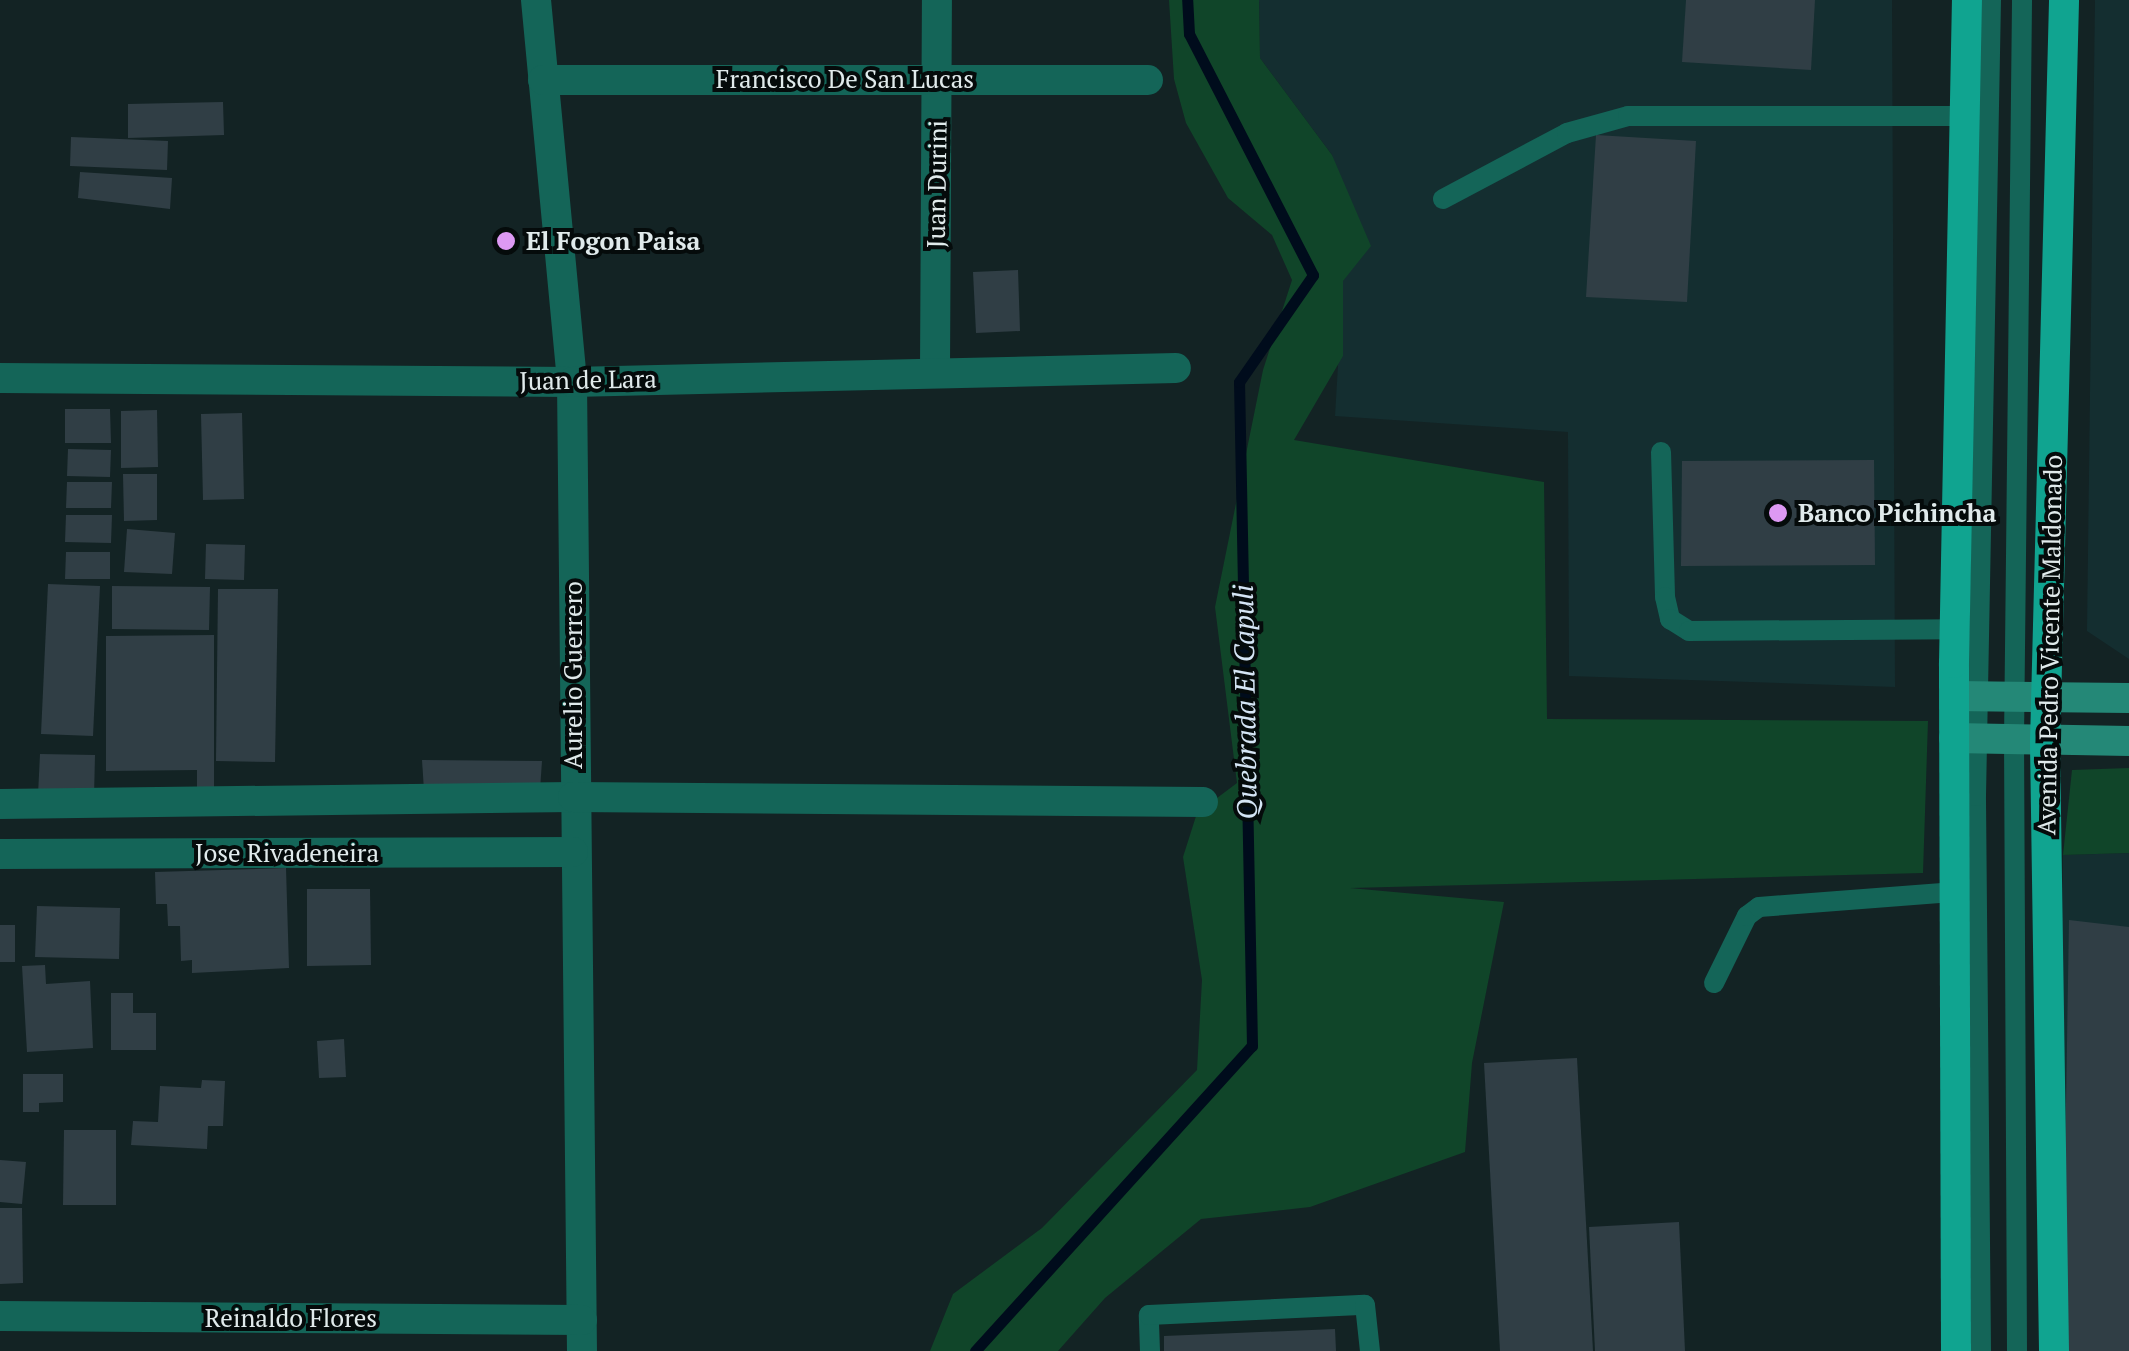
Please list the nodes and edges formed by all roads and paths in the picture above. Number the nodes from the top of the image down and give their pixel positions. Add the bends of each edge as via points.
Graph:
1 (536, 0) edge
2 (937, 0) edge
3 (1967, 0) edge
4 (1991, 0) edge
5 (2022, 0) edge
6 (2064, 0) edge
7 (939, 79) junction
8 (543, 80) junction
9 (1148, 80) dead end
10 (1965, 116) junction
11 (1444, 199) dead end
12 (1176, 368) dead end
13 (935, 369) junction
14 (0, 378) edge
15 (572, 382) junction
16 (1661, 452) dead end
17 (1955, 628) junction
18 (1966, 696) junction
19 (2014, 698) junction
20 (2129, 698) edge
21 (2046, 699) junction
22 (1966, 739) junction
23 (2014, 741) junction
24 (2129, 741) edge
25 (2045, 742) junction
26 (573, 797) junction
27 (1203, 802) dead end
28 (0, 804) edge
29 (574, 852) junction
30 (0, 854) edge
31 (1954, 892) junction
32 (1714, 983) dead end
33 (0, 1316) edge
34 (582, 1320) junction
35 (582, 1351) edge
36 (1150, 1351) edge
37 (1370, 1351) edge
38 (1956, 1351) edge
39 (1981, 1351) edge
40 (2017, 1351) edge
41 (2054, 1351) edge

1 - 8 street, Aurelio Guerrero
2 - 7 street, Juan Durini
3 - 10 main road
4 - 18 lane
5 - 19 lane
6 - 21 main road, Avenida Pedro Vicente Maldonado
7 - 8 street, Francisco De San Lucas
7 - 9 street, Francisco De San Lucas
7 - 13 street, Juan Durini
8 - 15 street, Aurelio Guerrero
10 - 11 lane via 1628,116 1567,132
10 - 17 main road
12 - 13 street, Juan de Lara
13 - 15 street, Juan de Lara
14 - 15 street, Juan de Lara
15 - 26 street, Aurelio Guerrero
16 - 17 lane via 1664,597 1670,619 1679,625 1718,631
17 - 18 main road
18 - 19 main road
18 - 22 main road
19 - 21 main road
19 - 23 lane
20 - 21 main road
21 - 25 main road, Avenida Pedro Vicente Maldonado
22 - 23 main road
22 - 31 main road
22 - 39 lane
23 - 25 main road
23 - 40 lane
24 - 25 main road
25 - 41 main road, Avenida Pedro Vicente Maldonado
26 - 27 street
26 - 28 street
26 - 29 street, Aurelio Guerrero
29 - 30 street, Jose Rivadeneira
29 - 34 street, Aurelio Guerrero
31 - 32 lane via 1772,902 1747,916
31 - 38 main road
33 - 34 street, Reinaldo Flores
34 - 35 street, Aurelio Guerrero
36 - 37 lane via 1149,1315 1364,1305

